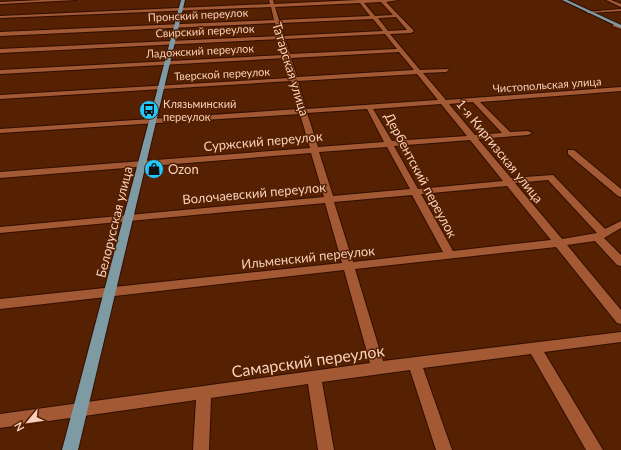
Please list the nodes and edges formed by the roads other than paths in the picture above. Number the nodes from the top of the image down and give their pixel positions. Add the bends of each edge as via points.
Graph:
1 (74, 0) edge
2 (383, 0) edge
3 (396, 0) edge
4 (564, 0) edge
5 (608, 0) edge
6 (361, 1) edge
7 (0, 3) edge
8 (272, 3) edge
9 (182, 5) edge
10 (621, 6) edge
11 (621, 10) edge
12 (588, 12) junction
13 (397, 16) junction
14 (0, 17) edge
15 (374, 17) junction
16 (600, 17) junction
17 (277, 21) junction
18 (614, 25) joint
19 (177, 26) junction
20 (621, 27) edge
21 (386, 32) junction
22 (0, 34) edge
23 (282, 37) junction
24 (172, 43) junction
25 (401, 50) junction
26 (0, 51) edge
27 (287, 56) junction
28 (168, 63) junction
29 (446, 70) dead end
30 (0, 72) edge
31 (419, 72) junction
32 (294, 80) junction
33 (161, 88) junction
34 (621, 89) edge
35 (0, 97) edge
36 (475, 100) junction
37 (443, 102) junction
38 (369, 107) junction
39 (304, 112) junction
40 (153, 122) junction
41 (0, 131) edge
42 (528, 133) dead end
43 (508, 135) junction
44 (473, 138) junction
45 (390, 144) junction
46 (315, 150) junction
47 (571, 152) dead end
48 (142, 165) junction
49 (0, 176) edge
50 (508, 182) junction
51 (415, 192) junction
52 (621, 194) edge
53 (329, 200) junction
54 (128, 218) junction
55 (620, 227) edge
56 (0, 230) edge
57 (600, 236) junction
58 (559, 243) junction
59 (450, 255) junction
60 (621, 262) edge
61 (349, 267) junction
62 (110, 292) junction
63 (0, 304) edge
64 (621, 319) edge
65 (621, 337) edge
66 (534, 348) junction
67 (414, 363) junction
68 (378, 368) junction
69 (314, 377) junction
70 (204, 392) junction
71 (80, 410) junction
72 (0, 421) edge
73 (70, 450) edge
74 (201, 450) edge
75 (326, 450) edge
76 (444, 450) edge
77 (595, 450) edge

1 - 7 street
2 - 3 street
2 - 6 street
2 - 13 street
4 - 12 main road
5 - 10 street
6 - 8 street
6 - 15 street, 1-я Киргизская улица
8 - 9 street
8 - 17 street, Татарская улица
9 - 14 street
9 - 19 main road, Белорусская улица
11 - 12 street
12 - 16 main road
13 - 15 street, Пронский переулок
13 - 21 street, Свирский переулок via 411,31
15 - 17 street, Пронский переулок
15 - 21 street, 1-я Киргизская улица
16 - 18 main road
16 - 20 main road
17 - 19 street, Пронский переулок
17 - 23 street, Татарская улица
18 - 20 street
19 - 22 street, Пронский переулок
19 - 24 main road, Белорусская улица
21 - 23 street, Свирский переулок
21 - 25 street, 1-я Киргизская улица
23 - 24 street, Свирский переулок
23 - 27 street, Татарская улица
24 - 26 street, Свирский переулок
24 - 28 main road, Белорусская улица
25 - 27 street, Ладожский переулок
25 - 31 street, 1-я Киргизская улица
27 - 28 street, Ладожский переулок
27 - 32 street, Татарская улица
28 - 30 street, Ладожский переулок
28 - 33 main road, Белорусская улица
29 - 31 street, Тверской переулок
31 - 32 street, Тверской переулок
31 - 37 street, 1-я Киргизская улица
32 - 33 street, Тверской переулок
32 - 39 street, Татарская улица
33 - 35 street, Тверской переулок
33 - 40 main road, Белорусская улица
34 - 36 street, Чистопольская улица
36 - 37 street
36 - 43 street
37 - 38 street
37 - 44 street, 1-я Киргизская улица
38 - 39 street
38 - 45 street, Дербентский переулок
39 - 40 street
39 - 46 street, Татарская улица
40 - 41 street
40 - 48 main road, Белорусская улица
42 - 43 street, Суржский переулок
43 - 44 street, Суржский переулок
44 - 45 street, Суржский переулок
44 - 50 street, 1-я Киргизская улица
45 - 46 street, Суржский переулок
45 - 51 street, Дербентский переулок
46 - 48 street, Суржский переулок
46 - 53 street, Татарская улица
47 - 52 street
48 - 49 street, Суржский переулок
48 - 54 main road, Белорусская улица
50 - 51 street, Волочаевский переулок
50 - 57 street, Волочаевский переулок via 550,177
50 - 58 street, 1-я Киргизская улица
51 - 53 street, Волочаевский переулок
51 - 59 street, Дербентский переулок
53 - 54 street, Волочаевский переулок
53 - 61 street, Татарская улица
54 - 56 street, Волочаевский переулок
54 - 62 main road, Белорусская улица
55 - 57 street, Ильменский переулок
57 - 58 street, Ильменский переулок
57 - 60 street
58 - 59 street, Ильменский переулок
58 - 64 street, 1-я Киргизская улица
59 - 61 street, Ильменский переулок
61 - 62 street, Ильменский переулок
61 - 68 street, Татарская улица
62 - 63 street, Ильменский переулок
62 - 71 main road, Белорусская улица
65 - 66 street, Самарский переулок
66 - 67 street, Самарский переулок
66 - 77 street
67 - 68 street, Самарский переулок
67 - 76 street
68 - 69 street, Самарский переулок
69 - 70 street, Самарский переулок
69 - 75 street
70 - 71 street, Самарский переулок
70 - 74 street
71 - 72 street, Самарский переулок
71 - 73 main road, Белорусская улица

